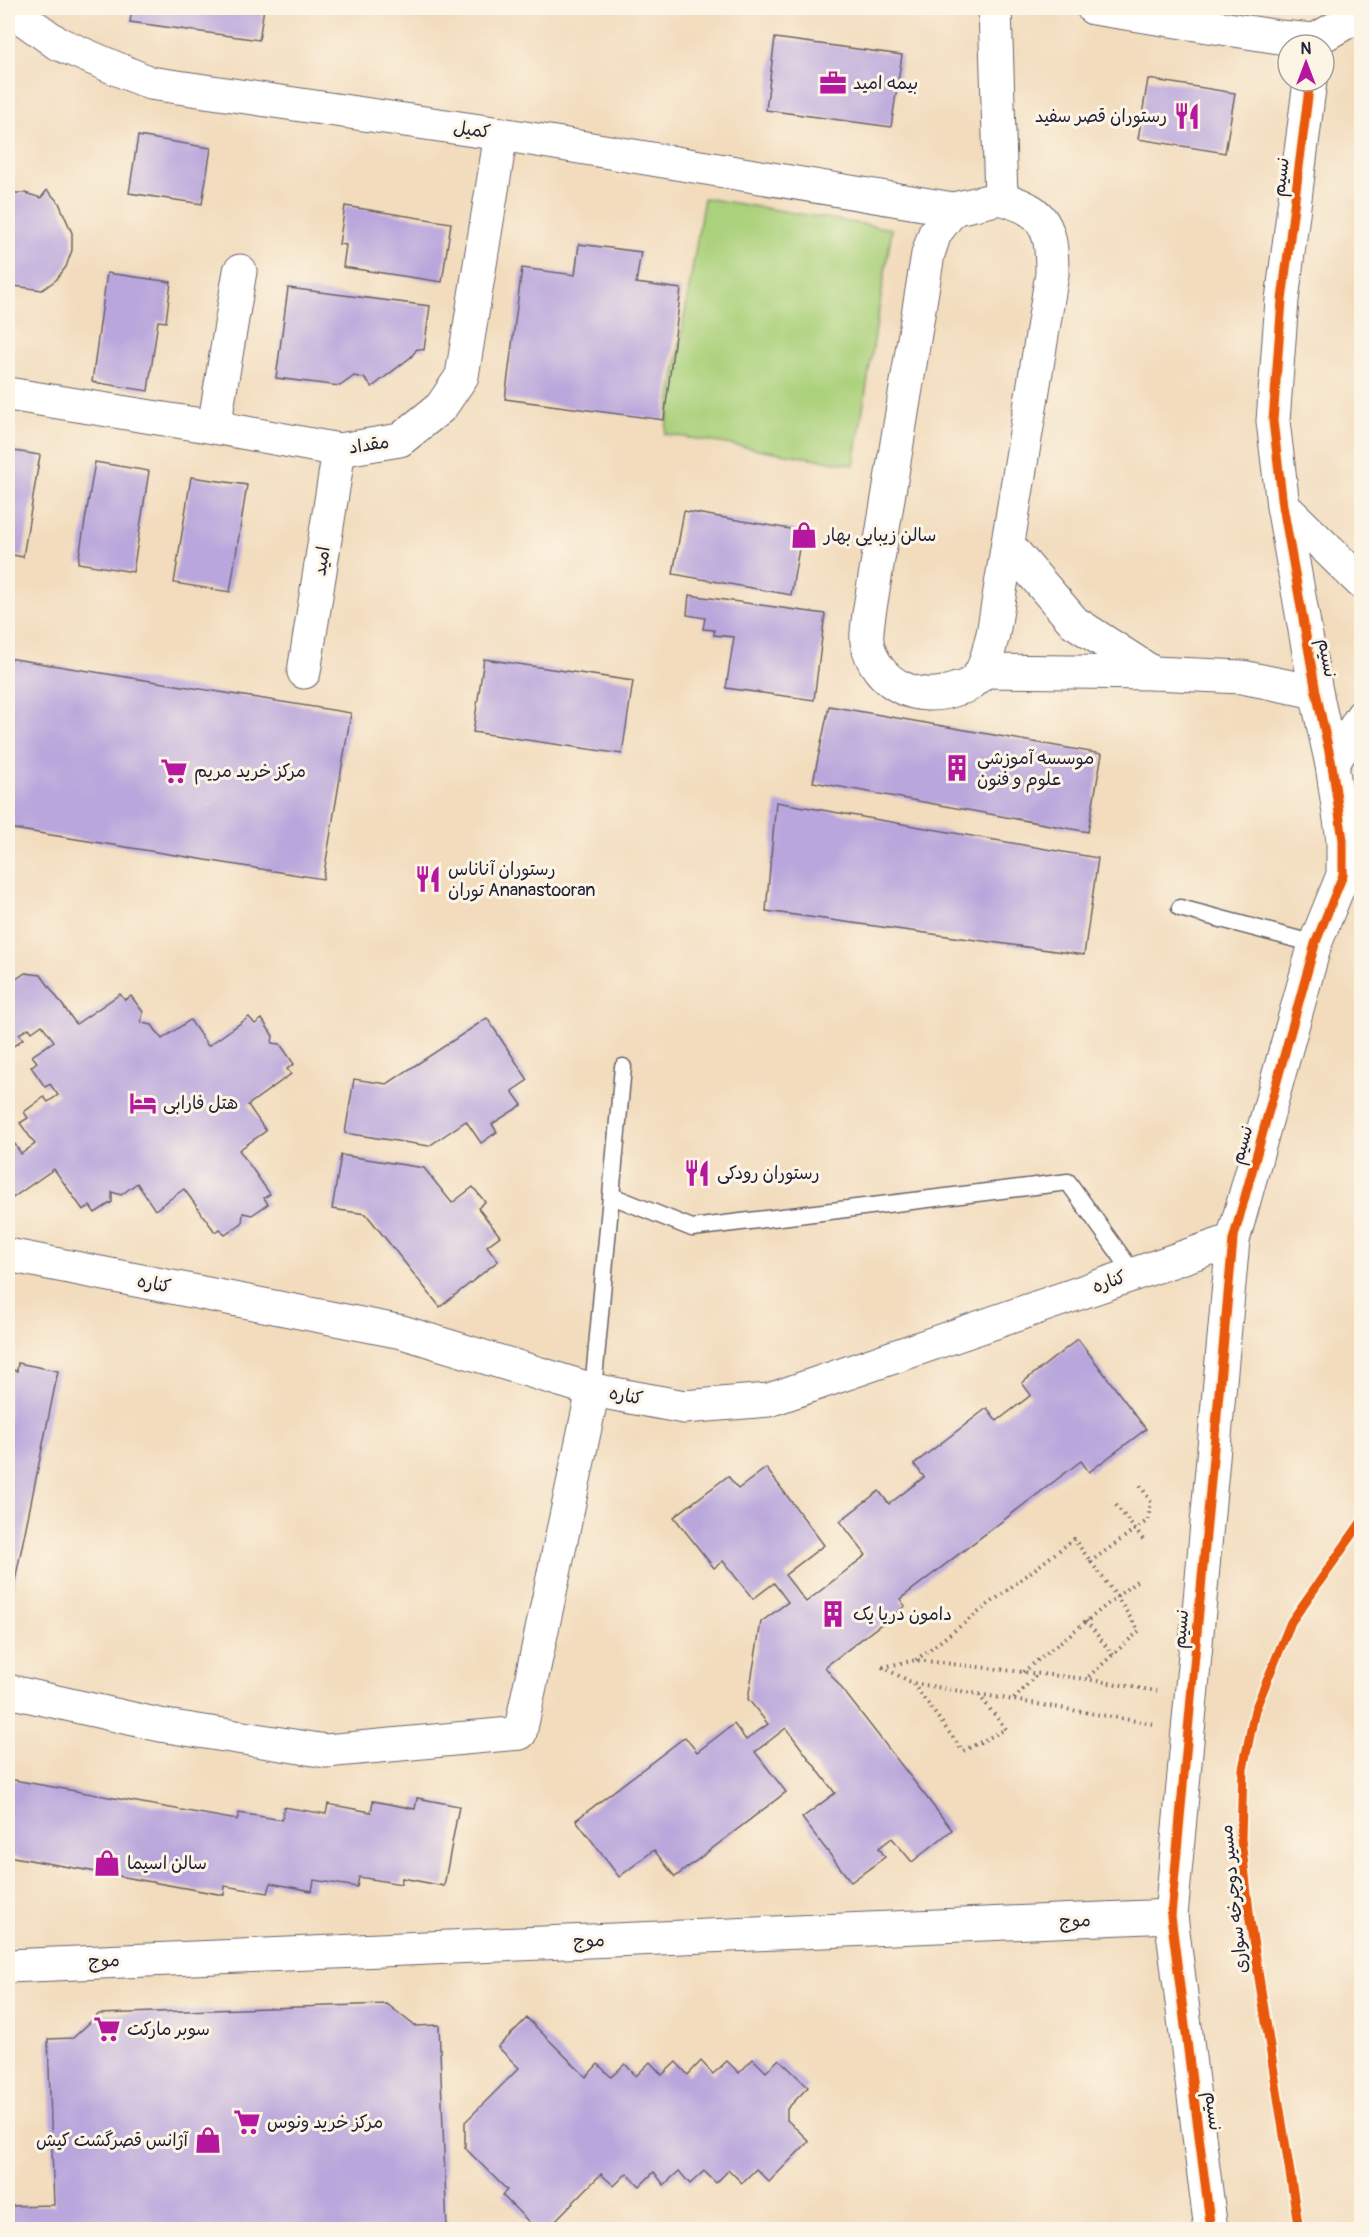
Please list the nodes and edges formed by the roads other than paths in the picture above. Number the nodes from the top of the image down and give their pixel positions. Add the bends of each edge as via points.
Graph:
1 (8, 8) edge
2 (995, 8) edge
3 (1093, 8) edge
4 (1360, 8) edge
5 (1330, 33) edge
6 (1276, 37) edge
7 (1308, 93) edge
8 (501, 134) junction
9 (1001, 198) junction
10 (953, 208) junction
11 (240, 271) dead end
12 (8, 394) edge
13 (214, 427) junction
14 (339, 450) junction
15 (1283, 506) junction
16 (1008, 545) junction
17 (1362, 583) edge
18 (982, 671) junction
19 (304, 672) dead end
20 (1153, 673) junction
21 (1316, 692) junction
22 (1362, 716) edge
23 (1332, 765) junction
24 (1180, 908) dead end
25 (1315, 945) junction
26 (622, 1067) dead end
27 (612, 1196) junction
28 (1233, 1240) junction
29 (8, 1255) edge
30 (1134, 1274) junction
31 (593, 1390) junction
32 (8, 1691) edge
33 (1171, 1916) junction
34 (8, 1966) edge
35 (1211, 2229) edge

1 - 8 street, کمیل via 57,43 150,83
2 - 9 street
3 - 6 street
4 - 5 street via 1357,16
7 - 15 street, نسیم via 1282,300 1273,422
8 - 10 street, کمیل
8 - 14 street, مقداد via 462,376 441,407 400,440
9 - 10 street
9 - 16 street via 1029,209 1045,226 1052,248 1052,274
10 - 18 street via 935,233 928,254 867,641 876,666 895,685 920,695 946,693 970,684
11 - 13 street
12 - 13 street, مقداد
13 - 14 street, مقداد
14 - 19 street, امید
15 - 17 street
15 - 21 street, نسیم
16 - 18 street via 993,634
16 - 20 street via 1074,622
18 - 20 street
20 - 21 street via 1242,677
21 - 23 street, نسیم
22 - 23 street
23 - 25 street, نسیم via 1343,840 1343,875
24 - 25 lane
25 - 28 street, نسیم
26 - 27 lane
27 - 30 lane via 692,1228 1068,1182
27 - 31 lane
28 - 30 street, کناره
28 - 33 street, نسیم
29 - 31 street, کناره via 402,1332
30 - 31 street, کناره via 769,1400 684,1407
31 - 32 street via 520,1733 326,1751 160,1725
33 - 34 street, موج
33 - 35 street, نسیم

